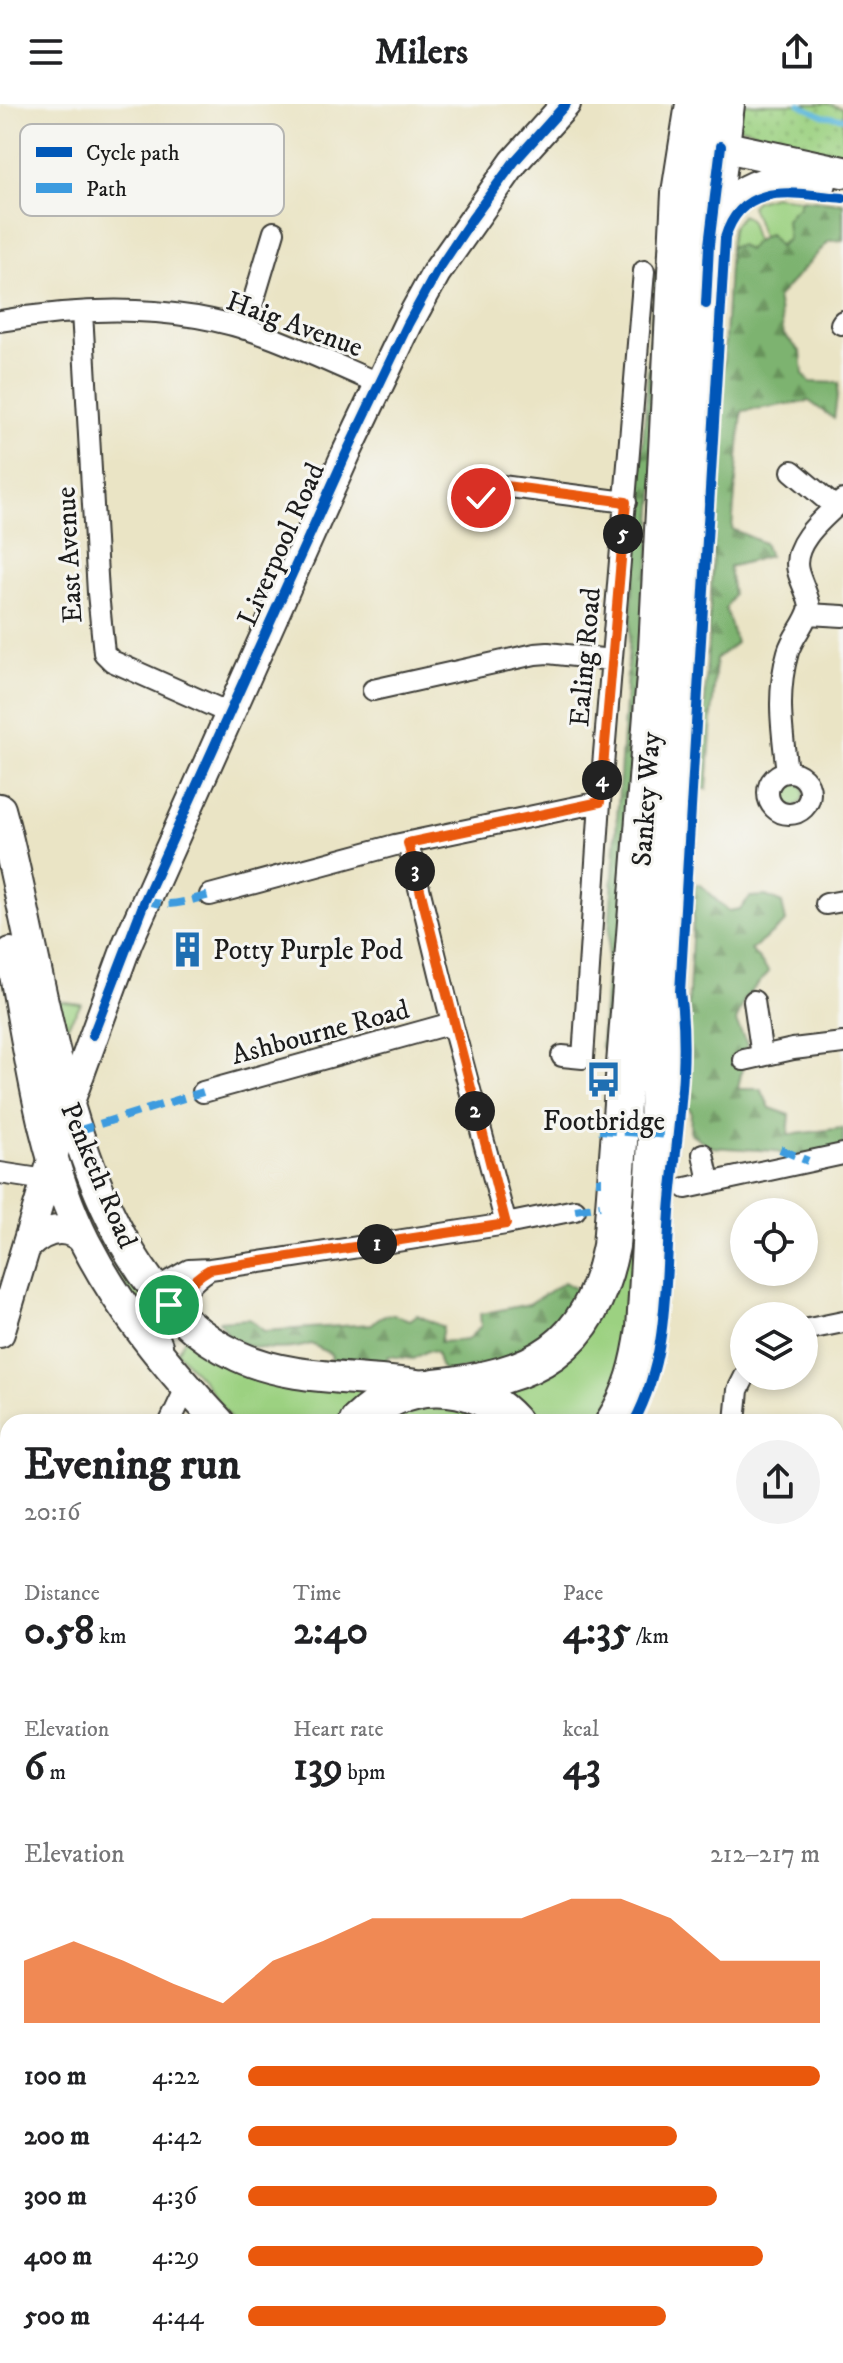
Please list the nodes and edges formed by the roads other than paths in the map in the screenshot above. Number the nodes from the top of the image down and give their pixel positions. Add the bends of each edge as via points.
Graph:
1 (566, 104) edge
2 (694, 104) edge
3 (726, 104) edge
4 (721, 146) junction
5 (843, 172) edge
6 (843, 187) edge
7 (274, 232) dead end
8 (709, 245) junction
9 (639, 282) dead end
10 (82, 312) junction
11 (0, 321) edge
12 (245, 329) junction
13 (380, 384) junction
14 (668, 425) junction
15 (806, 455) dead end
16 (478, 488) dead end
17 (626, 502) junction
18 (839, 504) edge
19 (808, 614) junction
20 (843, 616) edge
21 (611, 660) junction
22 (373, 689) dead end
23 (231, 714) junction
24 (787, 772) dead end
25 (600, 802) junction
26 (0, 809) edge
27 (408, 843) junction
28 (221, 897) dead end
29 (10, 911) edge
30 (754, 1001) dead end
31 (452, 1023) junction
32 (843, 1043) edge
33 (562, 1056) dead end
34 (203, 1093) dead end
35 (68, 1107) junction
36 (703, 1154) dead end
37 (843, 1154) edge
38 (49, 1168) junction
39 (0, 1173) edge
40 (709, 1181) junction
41 (670, 1191) junction
42 (615, 1203) junction
43 (575, 1210) dead end
44 (506, 1224) junction
45 (84, 1241) junction
46 (27, 1246) junction
47 (210, 1269) junction
48 (156, 1290) junction
49 (181, 1318) junction
50 (843, 1322) edge
51 (818, 1327) edge
52 (0, 1333) edge
53 (184, 1385) junction
54 (432, 1387) junction
55 (738, 1390) edge
56 (173, 1414) edge
57 (211, 1414) edge
58 (366, 1414) edge
59 (503, 1414) edge
60 (618, 1414) edge
61 (736, 1414) edge

1 - 13 street, Liverpool Road via 514,162 436,273
2 - 4 main road via 699,129
2 - 14 highway, Sankey Way via 680,193
3 - 4 highway, Sankey Way
4 - 5 main road
4 - 8 highway, Sankey Way
4 - 14 main road via 710,150 699,166 682,356
6 - 8 main road via 804,180 759,184 731,202
7 - 12 street
8 - 41 highway, Sankey Way
9 - 17 street, Ealing Road
10 - 11 street, Haig Avenue
10 - 12 street, Haig Avenue via 158,312
10 - 23 street, East Avenue via 104,653
12 - 13 street, Haig Avenue
13 - 23 street, Liverpool Road
14 - 42 highway, Sankey Way via 657,650
15 - 18 street via 788,476
16 - 17 street
17 - 21 street, Ealing Road
18 - 19 street via 797,555
19 - 20 street
19 - 24 street via 788,652 780,693
21 - 22 street via 535,654
21 - 25 street, Ealing Road
23 - 35 street, Liverpool Road via 145,900
25 - 27 street
25 - 33 street, Ealing Road via 583,1058
26 - 29 main road, Penketh Road
27 - 28 street
27 - 31 street
29 - 35 main road, Penketh Road
29 - 38 main road, Penketh Road
30 - 32 street via 753,1058
31 - 34 street, Ashbourne Road
31 - 44 street
35 - 38 street, Liverpool Road
35 - 48 main road, Penketh Road via 121,1236
36 - 40 street
37 - 40 street
38 - 39 street
38 - 45 main road, Penketh Road
38 - 46 street, Liverpool Road
40 - 41 street
41 - 42 highway
41 - 60 highway, Sankey Way via 641,1358
42 - 54 highway, Sankey Way via 605,1272 579,1328 551,1354 518,1371
43 - 44 street
44 - 47 street
45 - 46 street via 72,1230 57,1229
45 - 53 main road, Penketh Road via 120,1302
46 - 52 street, Liverpool Road
47 - 48 street via 189,1270
47 - 49 street via 185,1291
48 - 49 main road, Penketh Road
48 - 53 street via 150,1303 152,1319
49 - 54 main road, Penketh Road via 210,1342 270,1367
50 - 51 street
53 - 56 street
53 - 57 main road, Penketh Road
54 - 58 highway, Sankey Way via 399,1393
54 - 59 highway via 458,1389
55 - 61 street

